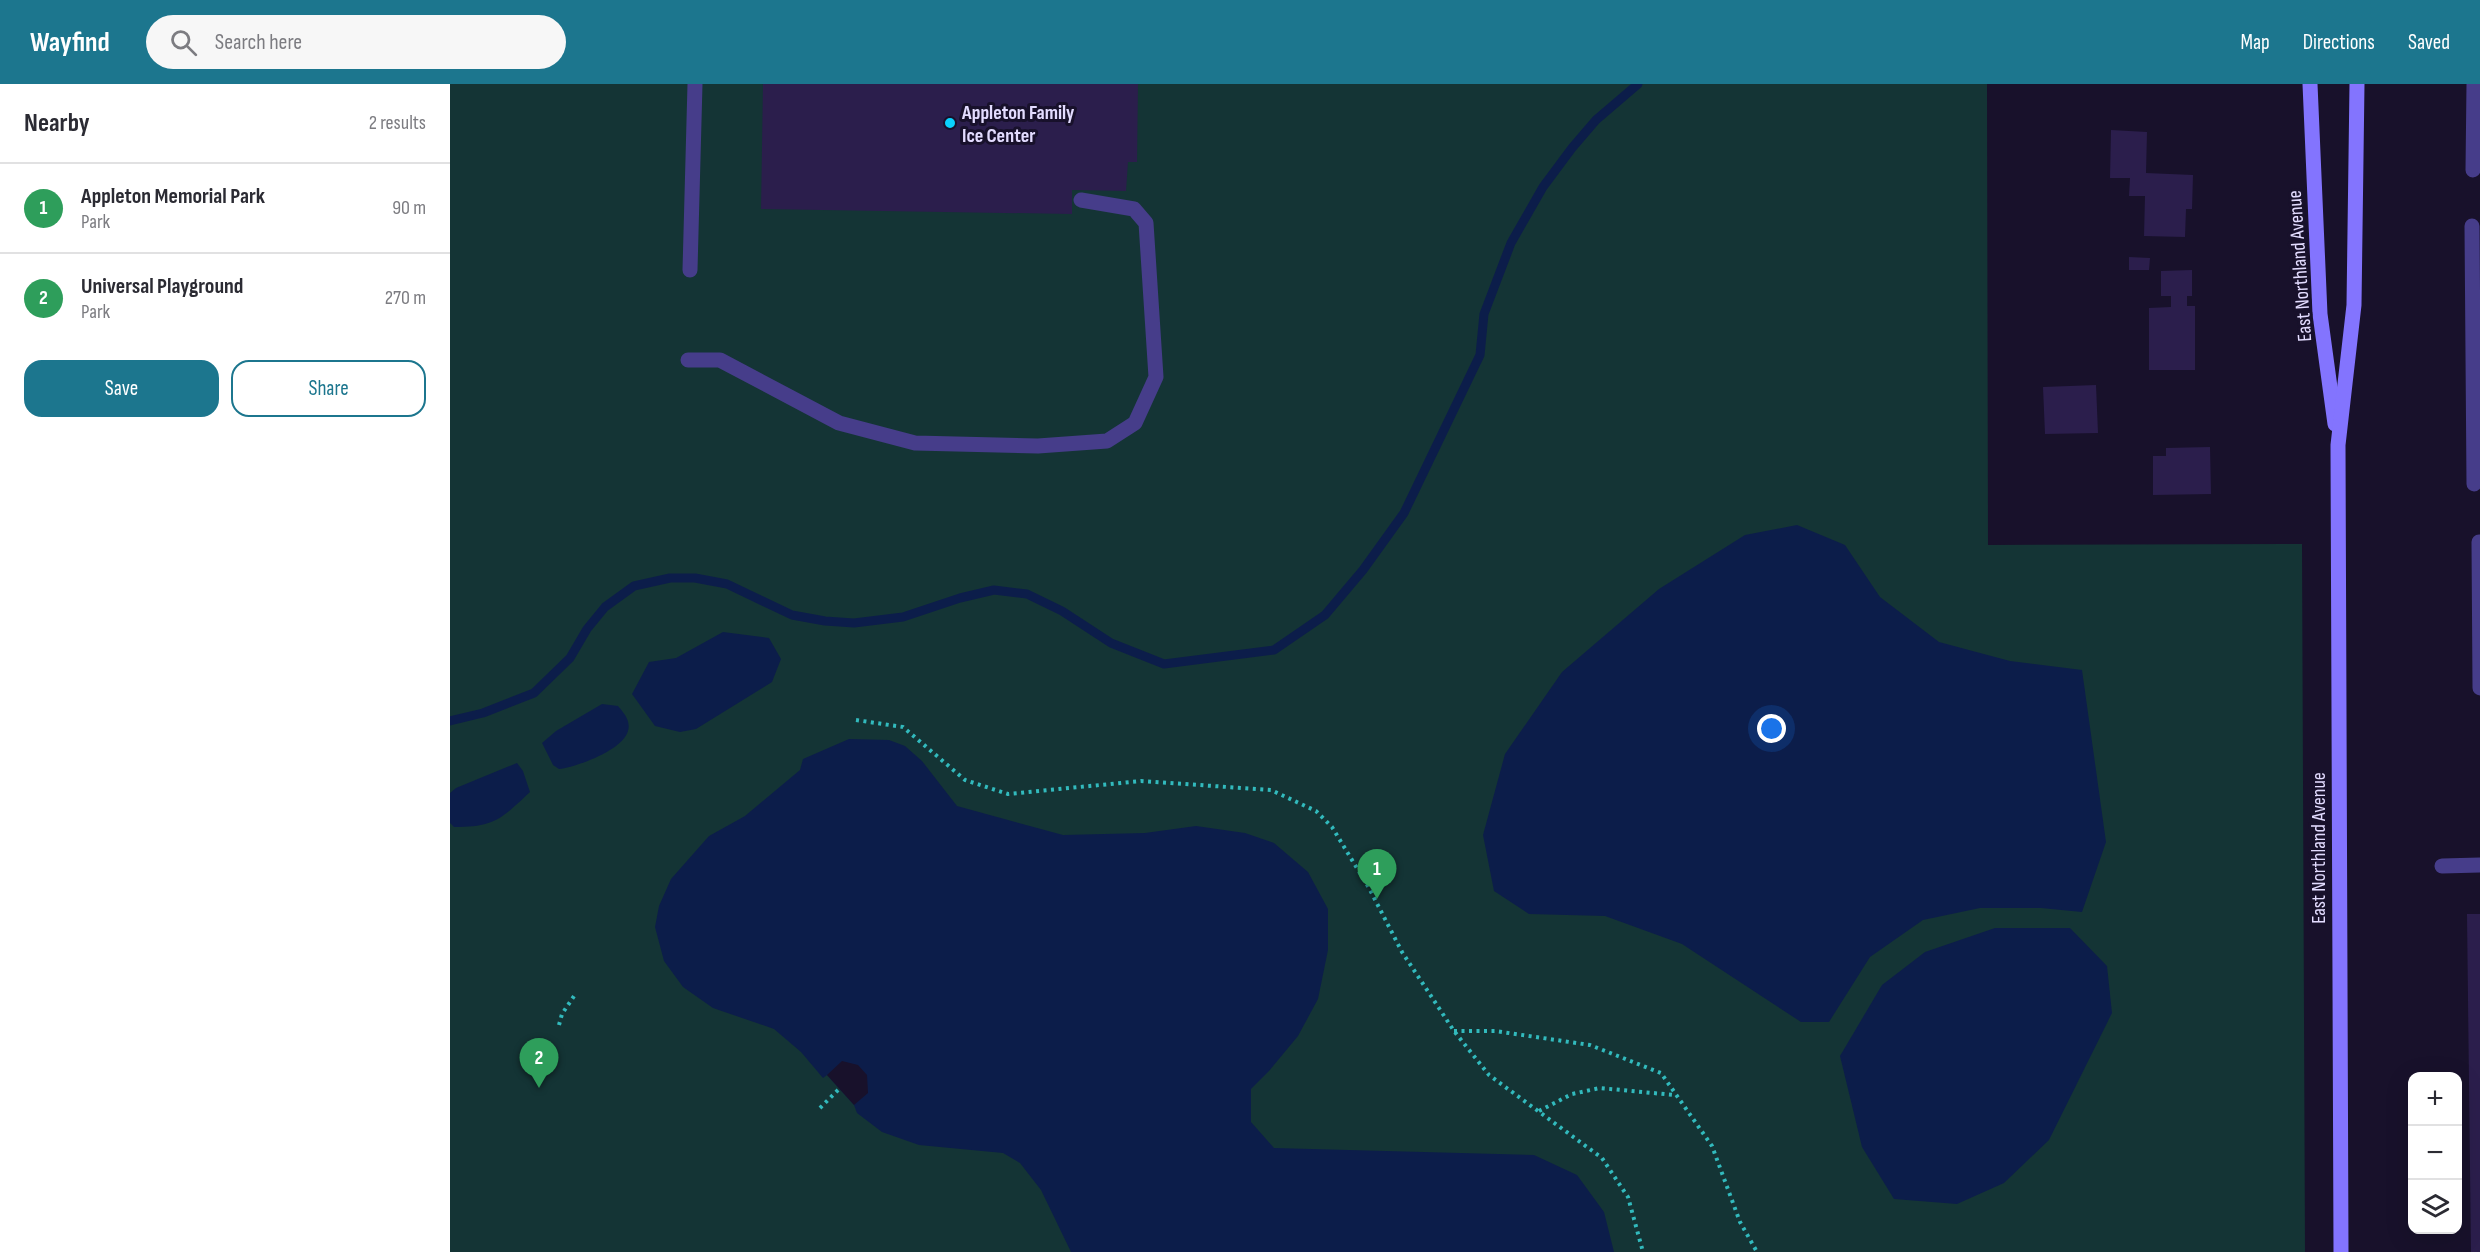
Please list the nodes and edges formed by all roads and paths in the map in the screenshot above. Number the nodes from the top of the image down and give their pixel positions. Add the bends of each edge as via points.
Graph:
1 (695, 84) edge
2 (2310, 84) edge
3 (2356, 84) edge
4 (2474, 84) edge
5 (2473, 170) dead end
6 (1081, 200) dead end
7 (2472, 226) dead end
8 (690, 270) dead end
9 (2477, 357) edge
10 (688, 360) dead end
11 (2338, 445) junction
12 (2475, 484) dead end
13 (2479, 542) edge
14 (2480, 663) edge
15 (2480, 688) edge
16 (856, 720) dead end
17 (2480, 865) edge
18 (2442, 866) dead end
19 (574, 996) dead end
20 (559, 1025) dead end
21 (1454, 1031) junction
22 (839, 1089) dead end
23 (1675, 1095) junction
24 (820, 1108) dead end
25 (1539, 1111) junction
26 (1643, 1252) edge
27 (1757, 1252) edge
28 (2341, 1252) edge

1 - 8 lane
2 - 11 main road, East Northland Avenue via 2320,314
3 - 11 main road, East Northland Avenue via 2354,306
4 - 5 lane
6 - 10 lane via 1134,209 1146,223 1156,377 1135,423 1107,441 1038,446 915,443 839,423 720,360
7 - 9 lane
9 - 12 lane
11 - 28 main road, East Northland Avenue
13 - 14 lane
14 - 15 lane
16 - 21 path via 903,727 965,780 1008,794 1141,781 1271,790 1316,811 1332,827 1402,952
17 - 18 lane
19 - 20 path
21 - 23 path via 1495,1031 1590,1045 1661,1073
21 - 25 path via 1489,1075
22 - 24 path
23 - 25 path via 1600,1088 1572,1094
23 - 27 path via 1712,1146 1740,1222
25 - 26 path via 1602,1158 1628,1197

